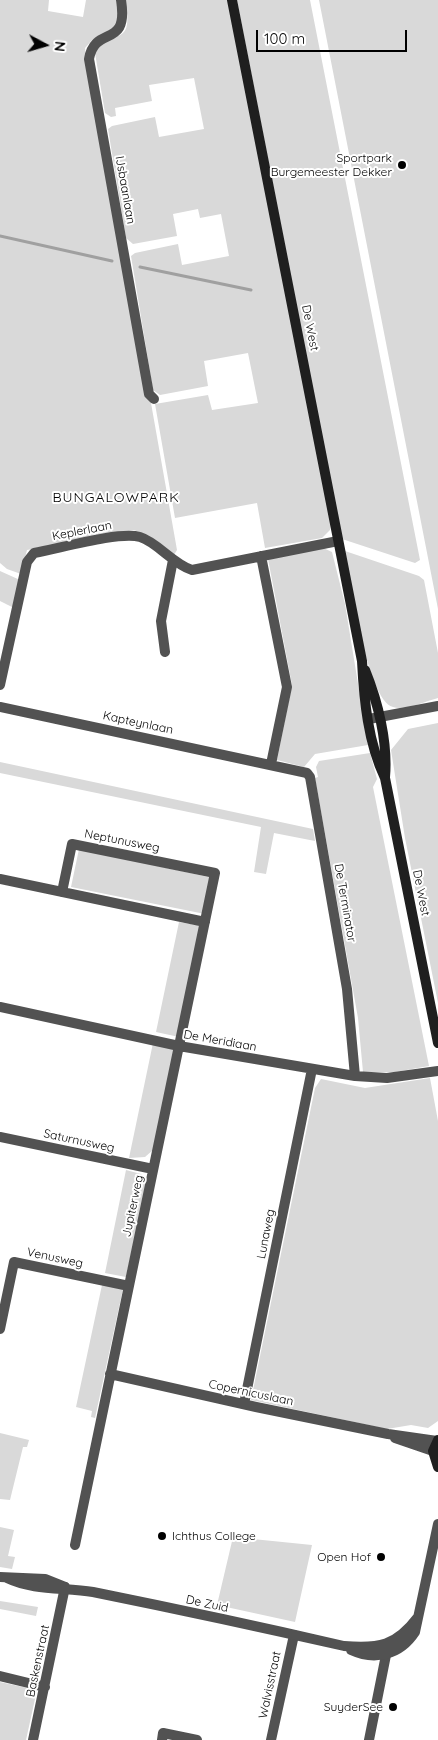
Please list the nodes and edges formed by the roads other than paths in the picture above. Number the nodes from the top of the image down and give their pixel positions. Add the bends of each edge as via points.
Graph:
1 (121, 0) edge
2 (232, 0) edge
3 (154, 399) dead end
4 (338, 541) junction
5 (261, 556) junction
6 (173, 560) junction
7 (165, 652) dead end
8 (3, 654) edge
9 (0, 685) edge
10 (438, 706) edge
11 (0, 707) edge
12 (374, 718) junction
13 (271, 764) junction
14 (215, 873) joint
15 (0, 879) edge
16 (62, 892) junction
17 (205, 922) junction
18 (0, 1007) edge
19 (438, 1043) edge
20 (179, 1046) junction
21 (312, 1069) junction
22 (438, 1071) edge
23 (355, 1076) junction
24 (0, 1137) edge
25 (153, 1169) junction
26 (129, 1286) junction
27 (2, 1306) edge
28 (0, 1329) edge
29 (110, 1374) junction
30 (244, 1404) junction
31 (388, 1434) junction
32 (437, 1441) edge
33 (433, 1452) junction
34 (438, 1467) edge
35 (438, 1524) edge
36 (75, 1545) dead end
37 (4, 1578) edge
38 (65, 1587) junction
39 (418, 1617) junction
40 (294, 1635) junction
41 (344, 1646) junction
42 (386, 1660) junction
43 (0, 1676) edge
44 (45, 1686) junction
45 (33, 1740) edge
46 (162, 1740) edge
47 (196, 1740) edge
48 (270, 1740) edge
49 (369, 1740) edge

1 - 3 street, IJsbaanlaan via 122,27 96,42 89,59 149,394
2 - 4 main road, De West
4 - 5 street, Keplerlaan
4 - 12 main road, De West via 362,661 364,693
5 - 6 street, Keplerlaan via 192,570
5 - 13 street via 287,687
6 - 7 street via 161,621
6 - 8 street, Keplerlaan via 142,537 126,535 34,553 27,562
8 - 9 street, Keplerlaan
10 - 12 street
11 - 13 street, Kapteynlaan
12 - 19 main road, De West via 376,760 385,778
13 - 23 street, De Terminator via 304,771 310,777 347,989
14 - 16 street, Neptunusweg via 72,844
14 - 17 street, Jupiterweg
15 - 16 street
16 - 17 street
17 - 20 street, Jupiterweg
18 - 20 street, De Meridiaan
20 - 21 street, De Meridiaan
20 - 25 street, Jupiterweg
21 - 23 street, De Meridiaan
21 - 30 street, Lunaweg
22 - 23 street, De Meridiaan via 386,1078
24 - 25 street, Saturnusweg
25 - 26 street, Jupiterweg
26 - 27 street, Venusweg via 14,1262
26 - 29 street, Jupiterweg
27 - 28 street, Venusweg
29 - 30 street, Copernicuslaan
29 - 36 street, Jupiterweg
30 - 31 street, Copernicuslaan
31 - 32 street, Copernicuslaan
31 - 33 street, Copernicuslaan
32 - 33 main road
33 - 34 main road
35 - 39 street
37 - 38 street, De Zuid via 46,1579
38 - 40 street, De Zuid
38 - 44 street, Baskenstraat
39 - 41 street, De Zuid via 409,1630 387,1644 366,1648
39 - 42 street via 411,1637
40 - 41 street, De Zuid
40 - 48 street, Walvisstraat
41 - 42 street, De Zuid via 364,1656
42 - 49 street
43 - 44 street
44 - 45 street, Baskenstraat
46 - 47 street via 163,1733

